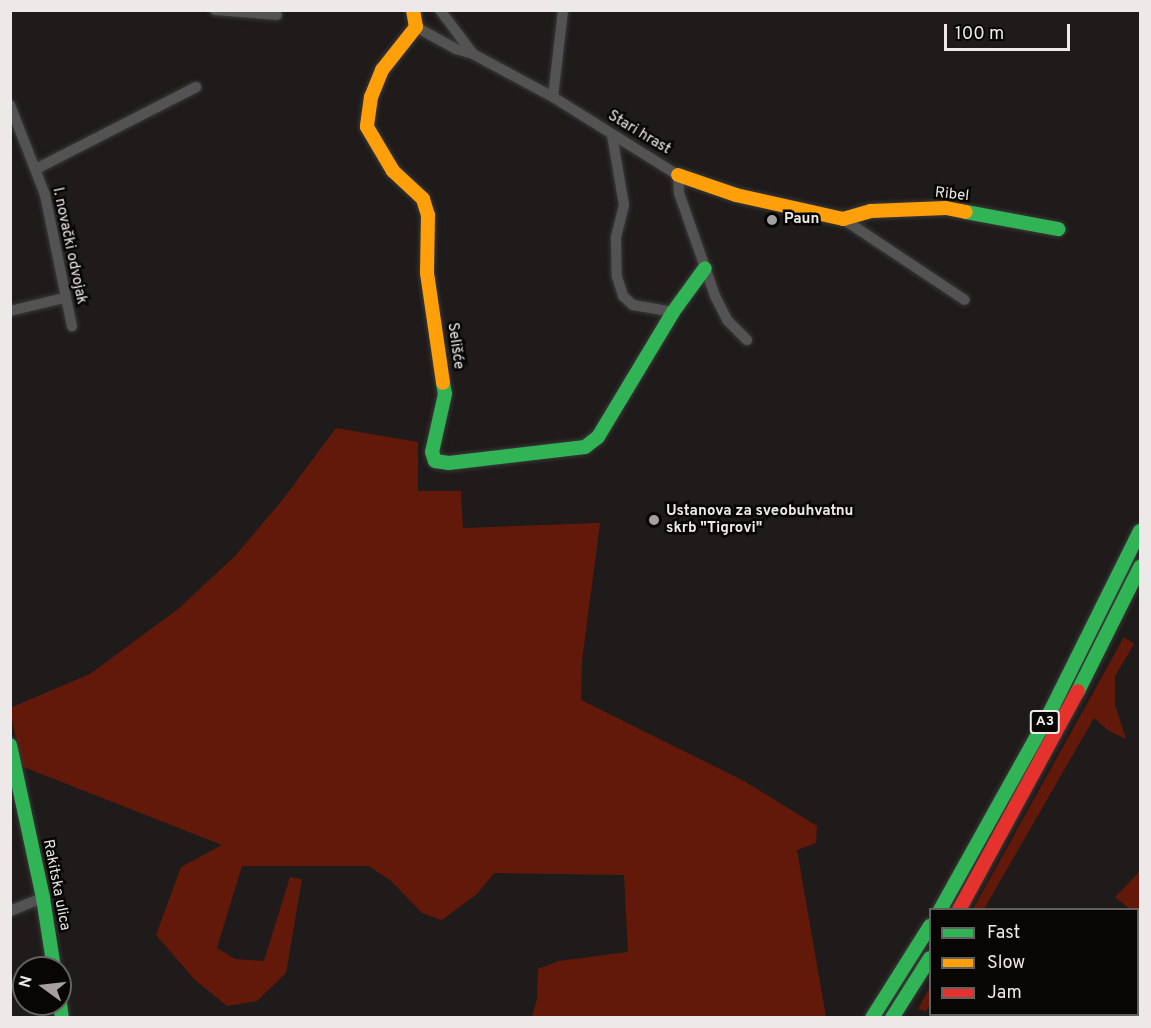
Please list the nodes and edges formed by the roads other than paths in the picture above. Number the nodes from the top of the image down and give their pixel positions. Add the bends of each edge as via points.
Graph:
1 (216, 10) edge
2 (413, 10) edge
3 (440, 10) edge
4 (563, 10) edge
5 (277, 15) dead end
6 (416, 27) junction
7 (473, 54) junction
8 (196, 87) dead end
9 (553, 97) junction
10 (10, 105) edge
11 (612, 135) junction
12 (36, 169) junction
13 (678, 175) junction
14 (843, 219) junction
15 (1058, 229) dead end
16 (705, 268) junction
17 (64, 298) junction
18 (965, 300) dead end
19 (10, 311) edge
20 (673, 312) junction
21 (72, 326) dead end
22 (747, 340) dead end
23 (1140, 531) edge
24 (1140, 567) edge
25 (10, 745) edge
26 (44, 898) junction
27 (941, 908) edge
28 (960, 908) edge
29 (10, 911) edge
30 (929, 928) edge
31 (52, 956) edge
32 (929, 960) edge
33 (872, 1017) edge
34 (892, 1017) edge

1 - 5 street
2 - 6 main road
3 - 7 street, Stari hrast
4 - 9 street
6 - 7 street
6 - 20 main road, Selišće via 382,69 371,97 367,126 393,171 423,199 428,215 427,273 445,394 432,452 435,461 449,463 585,447 598,437
7 - 9 street, Stari hrast
8 - 12 street
9 - 11 street, Stari hrast
10 - 12 street, I. novački odvojak
11 - 13 street, Stari hrast
11 - 20 street via 624,205 616,238 617,277 623,296 633,305
12 - 17 street, I. novački odvojak via 53,225
13 - 14 main road, Ribel via 736,195
13 - 16 street, Stari hrast via 679,193
14 - 15 main road, Ribel via 871,211 946,208
14 - 18 street, Ribel
16 - 20 main road
16 - 22 street, Stari hrast via 728,321
17 - 19 street
17 - 21 street, I. novački odvojak
23 - 27 main road, A3 via 1050,712
24 - 28 main road, A3 via 1049,746
25 - 26 main road, Rakitska ulica
26 - 29 street
26 - 31 main road, Rakitska ulica
30 - 33 main road
32 - 34 main road

